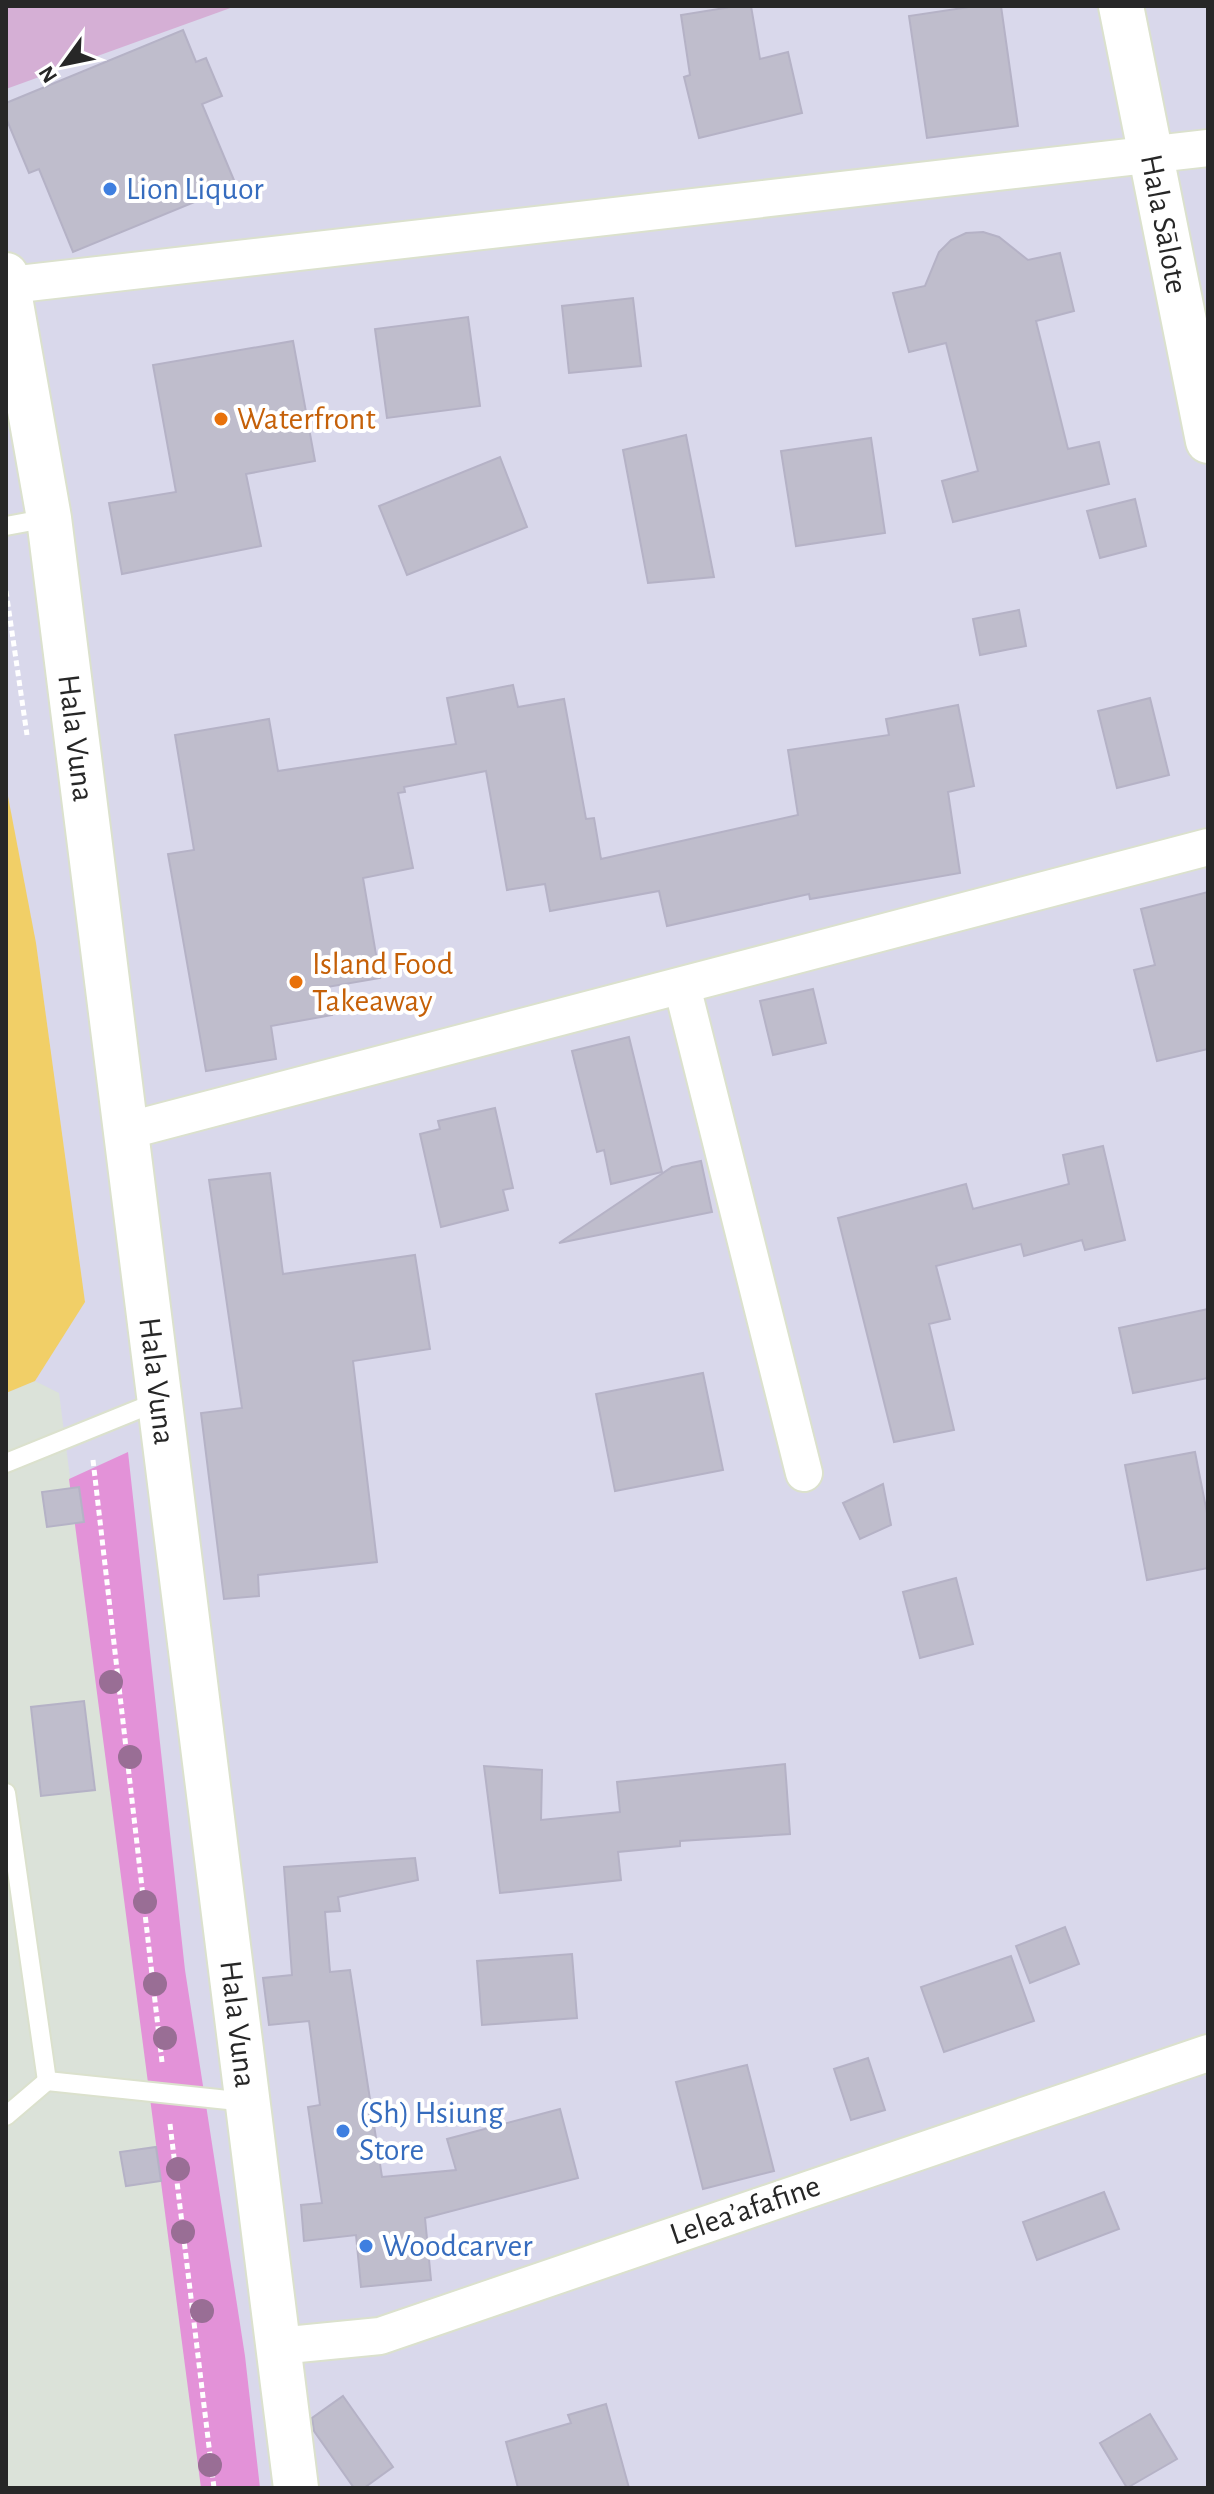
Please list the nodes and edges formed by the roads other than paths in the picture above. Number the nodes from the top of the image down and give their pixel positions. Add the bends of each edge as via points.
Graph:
1 (1121, 6) edge
2 (1208, 148) edge
3 (1150, 154) junction
4 (8, 280) edge
5 (1208, 441) edge
6 (49, 518) junction
7 (6, 526) edge
8 (1208, 847) edge
9 (682, 986) junction
10 (126, 1131) junction
11 (160, 1400) junction
12 (6, 1463) edge
13 (804, 1473) dead end
14 (6, 1793) edge
15 (1208, 2053) edge
16 (47, 2081) junction
17 (247, 2102) junction
18 (6, 2116) edge
19 (278, 2346) junction
20 (296, 2488) edge

1 - 3 main road, Hala Sālote
2 - 3 street
3 - 4 street
3 - 5 main road, Hala Sālote
4 - 6 main road, Hala Vuna
6 - 7 lane
6 - 10 main road, Hala Vuna
8 - 9 street
9 - 10 street
9 - 13 street
10 - 11 main road, Hala Vuna
11 - 12 lane
11 - 17 main road, Hala Vuna
14 - 16 lane
15 - 19 street, Lelea’afafine via 380,2336
16 - 17 lane
16 - 18 lane
17 - 19 main road, Hala Vuna
19 - 20 main road, Hala Vuna

